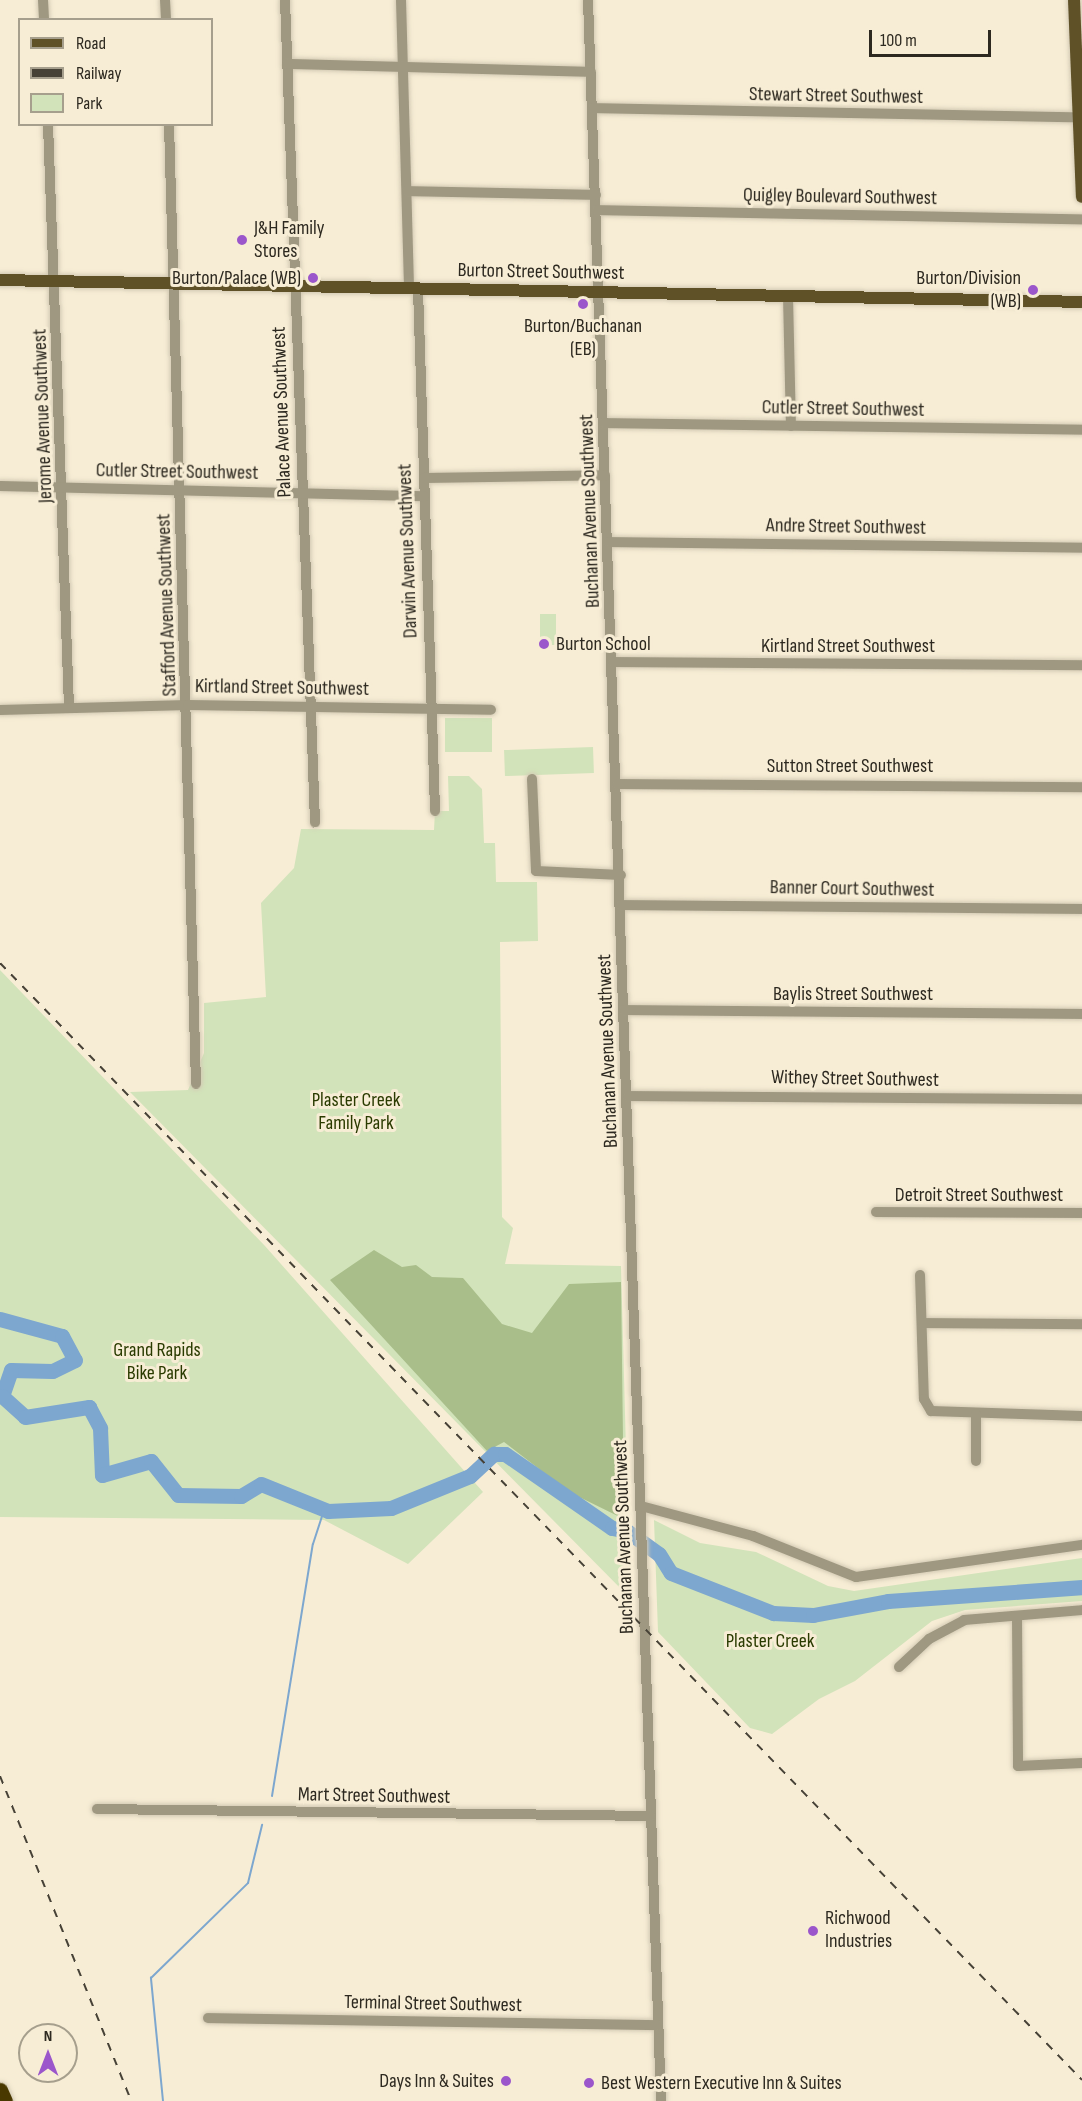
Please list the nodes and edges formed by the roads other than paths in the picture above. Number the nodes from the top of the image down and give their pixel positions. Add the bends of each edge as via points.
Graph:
1 (43, 0) edge
2 (165, 0) edge
3 (285, 0) edge
4 (401, 0) edge
5 (588, 0) edge
6 (1074, 0) edge
7 (44, 18) edge
8 (166, 18) edge
9 (287, 64) junction
10 (402, 67) junction
11 (591, 72) junction
12 (593, 108) junction
13 (1079, 117) junction
14 (48, 126) edge
15 (170, 126) edge
16 (407, 191) junction
17 (596, 195) junction
18 (1082, 197) edge
19 (597, 210) junction
20 (1082, 219) edge
21 (0, 280) edge
22 (55, 281) junction
23 (175, 284) junction
24 (296, 286) junction
25 (413, 289) junction
26 (601, 292) junction
27 (788, 296) junction
28 (1082, 302) edge
29 (604, 423) junction
30 (791, 426) junction
31 (1082, 430) edge
32 (605, 475) junction
33 (423, 478) junction
34 (0, 486) edge
35 (63, 488) junction
36 (181, 491) junction
37 (303, 494) junction
38 (424, 496) junction
39 (609, 542) junction
40 (1082, 548) edge
41 (613, 662) junction
42 (1082, 665) edge
43 (188, 705) junction
44 (311, 706) junction
45 (69, 708) junction
46 (432, 709) junction
47 (0, 710) edge
48 (491, 710) dead end
49 (532, 779) dead end
50 (617, 784) junction
51 (1082, 787) edge
52 (435, 811) dead end
53 (315, 822) dead end
54 (621, 875) junction
55 (621, 905) junction
56 (1082, 909) edge
57 (624, 1010) junction
58 (1082, 1014) edge
59 (196, 1084) dead end
60 (628, 1096) junction
61 (1082, 1099) edge
62 (876, 1212) dead end
63 (1082, 1213) edge
64 (920, 1275) dead end
65 (922, 1323) junction
66 (1082, 1324) edge
67 (976, 1414) junction
68 (1082, 1416) edge
69 (976, 1461) dead end
70 (641, 1506) junction
71 (1082, 1545) edge
72 (1082, 1610) edge
73 (1017, 1616) junction
74 (898, 1667) dead end
75 (1082, 1763) edge
76 (97, 1809) dead end
77 (651, 1816) junction
78 (208, 2018) dead end
79 (658, 2025) junction
80 (0, 2090) edge
81 (5, 2101) edge
82 (661, 2101) edge

1 - 7 street
2 - 8 street
3 - 9 street, Palace Avenue Southwest
4 - 10 street, Darwin Avenue Southwest
5 - 11 street, Buchanan Avenue Southwest
6 - 13 main road
9 - 10 street
9 - 24 street, Palace Avenue Southwest
10 - 11 street
10 - 16 street, Darwin Avenue Southwest
11 - 12 street, Buchanan Avenue Southwest
12 - 13 street, Stewart Street Southwest
12 - 17 street, Buchanan Avenue Southwest
13 - 18 main road
14 - 22 street, Jerome Avenue Southwest
15 - 23 street, Stafford Avenue Southwest
16 - 17 street
16 - 25 street, Darwin Avenue Southwest
17 - 19 street, Buchanan Avenue Southwest
19 - 20 street, Quigley Boulevard Southwest
19 - 26 street, Buchanan Avenue Southwest
21 - 22 main road, Burton Street Southwest
22 - 23 main road, Burton Street Southwest
22 - 35 street, Jerome Avenue Southwest
23 - 24 main road, Burton Street Southwest
23 - 36 street, Stafford Avenue Southwest
24 - 25 main road, Burton Street Southwest
24 - 37 street, Palace Avenue Southwest
25 - 26 main road, Burton Street Southwest
25 - 33 street, Darwin Avenue Southwest
26 - 27 main road, Burton Street Southwest
26 - 29 street, Buchanan Avenue Southwest
27 - 28 main road, Burton Street Southwest
27 - 30 street
29 - 30 street, Cutler Street Southwest
29 - 32 street, Buchanan Avenue Southwest
30 - 31 street, Cutler Street Southwest
32 - 33 street
32 - 39 street, Buchanan Avenue Southwest
33 - 38 street, Darwin Avenue Southwest
34 - 35 street, Cutler Street Southwest
35 - 36 street, Cutler Street Southwest
35 - 45 street, Jerome Avenue Southwest
36 - 37 street, Cutler Street Southwest
36 - 43 street, Stafford Avenue Southwest
37 - 38 street, Cutler Street Southwest
37 - 44 street, Palace Avenue Southwest
38 - 46 street, Darwin Avenue Southwest
39 - 40 street, Andre Street Southwest
39 - 41 street, Buchanan Avenue Southwest
41 - 42 street, Kirtland Street Southwest
41 - 50 street, Buchanan Avenue Southwest
43 - 44 street, Kirtland Street Southwest
43 - 45 street, Kirtland Street Southwest
43 - 59 street, Stafford Avenue Southwest
44 - 46 street, Kirtland Street Southwest
44 - 53 street, Palace Avenue Southwest
45 - 47 street, Kirtland Street Southwest
46 - 48 street, Kirtland Street Southwest
46 - 52 street, Darwin Avenue Southwest
49 - 54 street via 536,871
50 - 51 street, Sutton Street Southwest
50 - 54 street, Buchanan Avenue Southwest
54 - 55 street, Buchanan Avenue Southwest
55 - 56 street, Banner Court Southwest
55 - 57 street, Buchanan Avenue Southwest
57 - 58 street, Baylis Street Southwest
57 - 60 street, Buchanan Avenue Southwest
60 - 61 street, Withey Street Southwest
60 - 70 street, Buchanan Avenue Southwest
62 - 63 street, Detroit Street Southwest
64 - 65 street
65 - 66 street
65 - 67 street via 928,1408 935,1413
67 - 68 street
67 - 69 street
70 - 71 street via 753,1536 856,1577
70 - 77 street, Buchanan Avenue Southwest
72 - 73 street
73 - 74 street via 951,1625
73 - 75 street via 1018,1766
76 - 77 street, Mart Street Southwest
77 - 79 street, Buchanan Avenue Southwest
78 - 79 street, Terminal Street Southwest
79 - 82 street, Buchanan Avenue Southwest
80 - 81 highway

